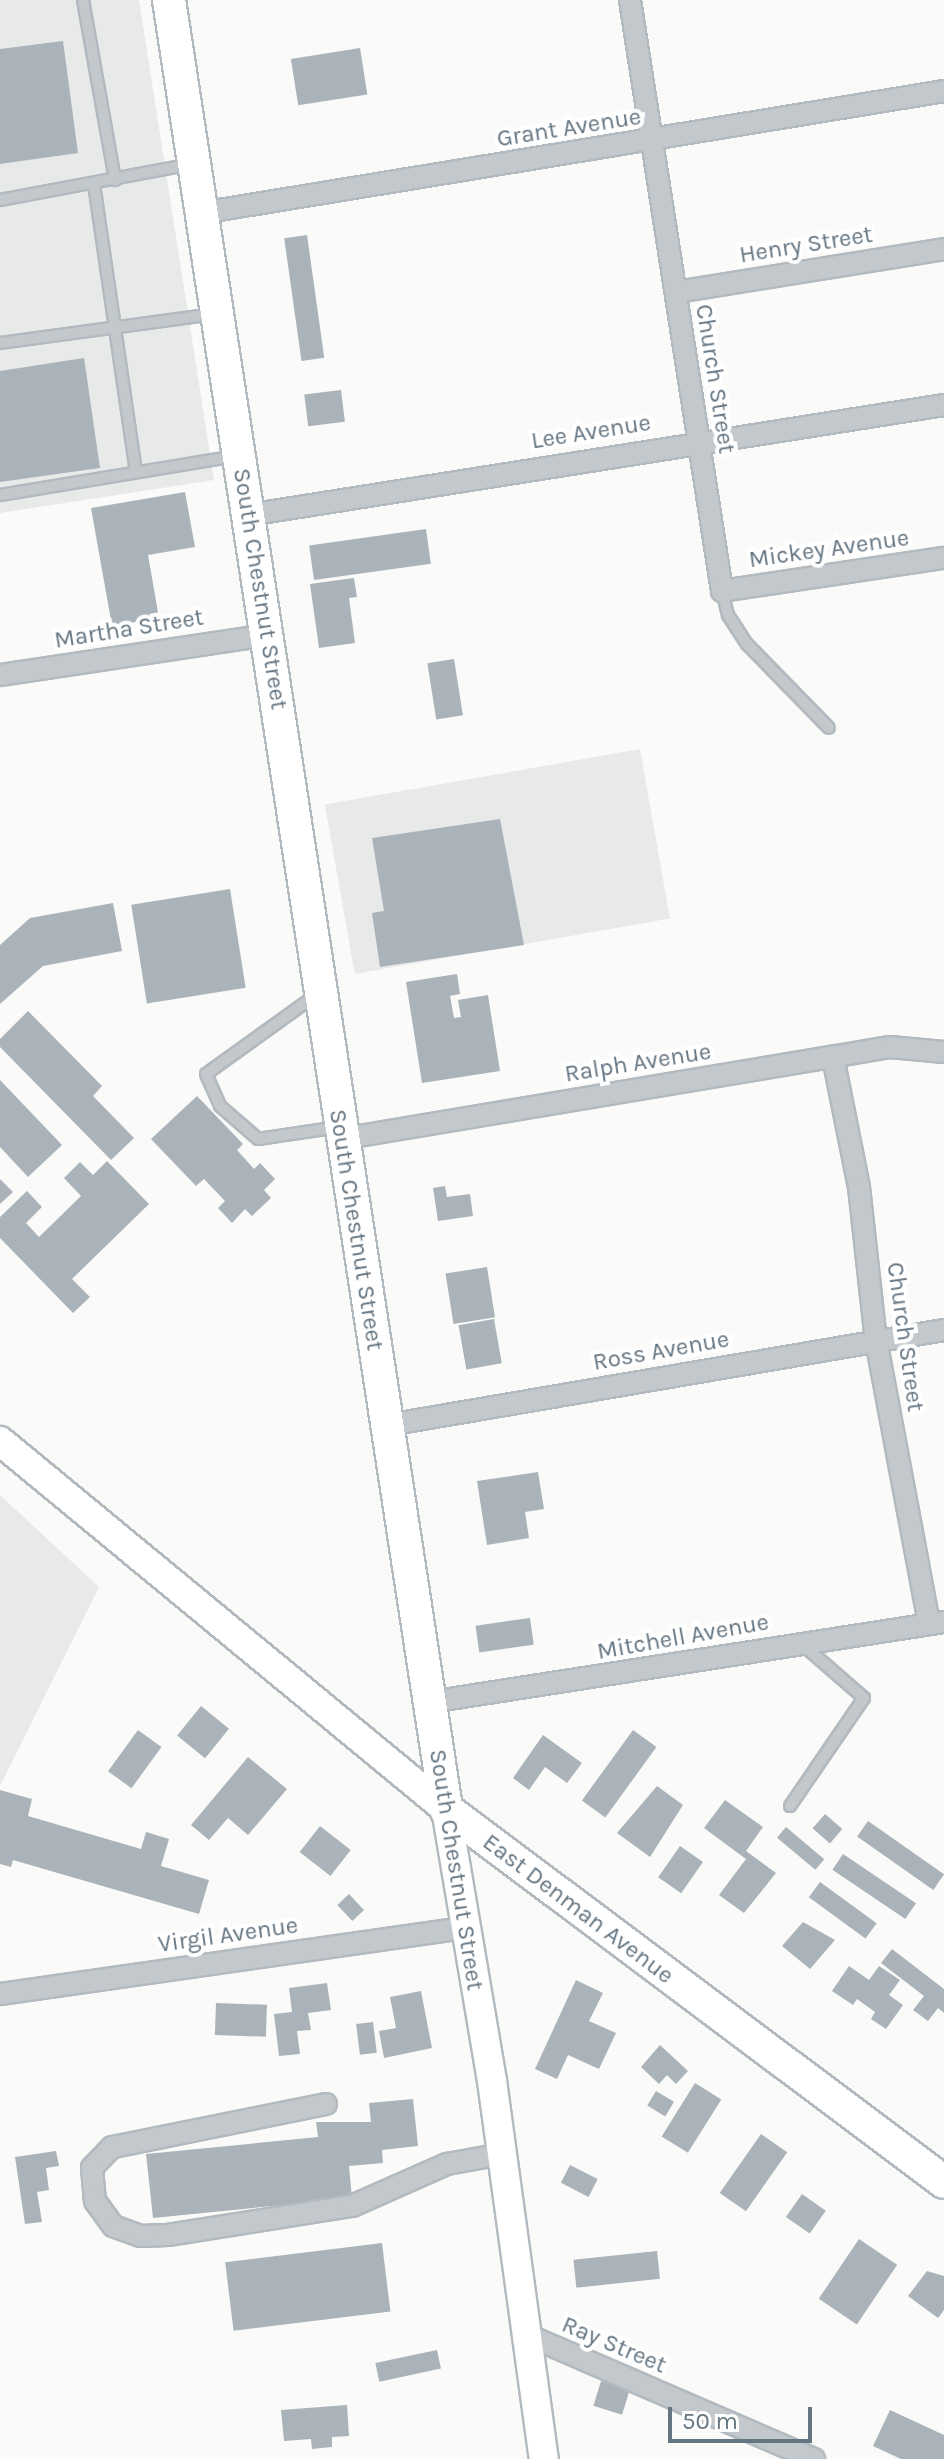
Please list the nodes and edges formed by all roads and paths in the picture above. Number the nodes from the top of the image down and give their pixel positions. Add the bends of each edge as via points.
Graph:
1 (83, 0) edge
2 (169, 0) edge
3 (630, 0) edge
4 (944, 91) edge
5 (650, 142) junction
6 (194, 163) junction
7 (115, 180) junction
8 (94, 184) junction
9 (0, 200) edge
10 (201, 213) junction
11 (944, 249) edge
12 (676, 292) junction
13 (217, 314) junction
14 (115, 329) junction
15 (0, 343) edge
16 (944, 405) edge
17 (699, 440) junction
18 (238, 455) junction
19 (136, 472) junction
20 (0, 495) edge
21 (248, 515) junction
22 (944, 558) edge
23 (722, 591) junction
24 (267, 635) junction
25 (0, 675) edge
26 (829, 728) dead end
27 (318, 993) junction
28 (944, 1052) edge
29 (833, 1057) junction
30 (340, 1133) junction
31 (944, 1330) edge
32 (876, 1340) junction
33 (388, 1425) junction
34 (0, 1441) edge
35 (937, 1623) edge
36 (802, 1644) junction
37 (430, 1702) junction
38 (790, 1806) dead end
39 (446, 1809) junction
40 (464, 1928) junction
41 (0, 1994) edge
42 (326, 2104) dead end
43 (502, 2154) junction
44 (944, 2182) edge
45 (527, 2335) junction
46 (544, 2459) edge
47 (814, 2459) edge

1 - 7 lane
2 - 6 main road, South Chestnut Street
3 - 5 street, Church Street
4 - 5 street, Grant Avenue
5 - 10 street, Grant Avenue
5 - 12 street, Church Street
6 - 7 lane
6 - 10 main road, South Chestnut Street
7 - 8 lane
8 - 9 lane
8 - 14 lane
10 - 13 main road, South Chestnut Street
11 - 12 street, Henry Street
12 - 17 street, Church Street
13 - 14 lane
13 - 18 main road, South Chestnut Street
14 - 15 lane
14 - 19 lane
16 - 17 street, Lee Avenue
17 - 21 street, Lee Avenue
17 - 23 street, Church Street
18 - 19 lane
18 - 21 main road, South Chestnut Street
19 - 20 lane
21 - 24 main road, South Chestnut Street
22 - 23 street, Mickey Avenue
23 - 26 lane, Church Street via 728,615 747,644
24 - 25 street, Martha Street
24 - 27 main road, South Chestnut Street
27 - 30 main road, South Chestnut Street
27 - 30 lane via 206,1074 220,1106 258,1139
28 - 29 street, Ralph Avenue via 890,1047
29 - 30 street, Ralph Avenue
29 - 32 street, Church Street via 859,1187
30 - 33 main road, South Chestnut Street
31 - 32 street, Ross Avenue
32 - 33 street, Ross Avenue
32 - 35 street, Church Street
33 - 37 main road, South Chestnut Street
34 - 39 main road, East Denman Avenue
35 - 36 street, Mitchell Avenue
36 - 37 street, Mitchell Avenue
36 - 38 lane via 864,1698
37 - 39 main road, South Chestnut Street
39 - 40 main road, South Chestnut Street
39 - 44 main road, East Denman Avenue
40 - 41 street, Virgil Avenue
40 - 43 main road, South Chestnut Street
42 - 43 street via 112,2147 92,2168 95,2201 113,2226 140,2236 168,2235 352,2206 433,2169
43 - 45 main road, South Chestnut Street
45 - 46 main road, South Chestnut Street
45 - 47 street, Ray Street

